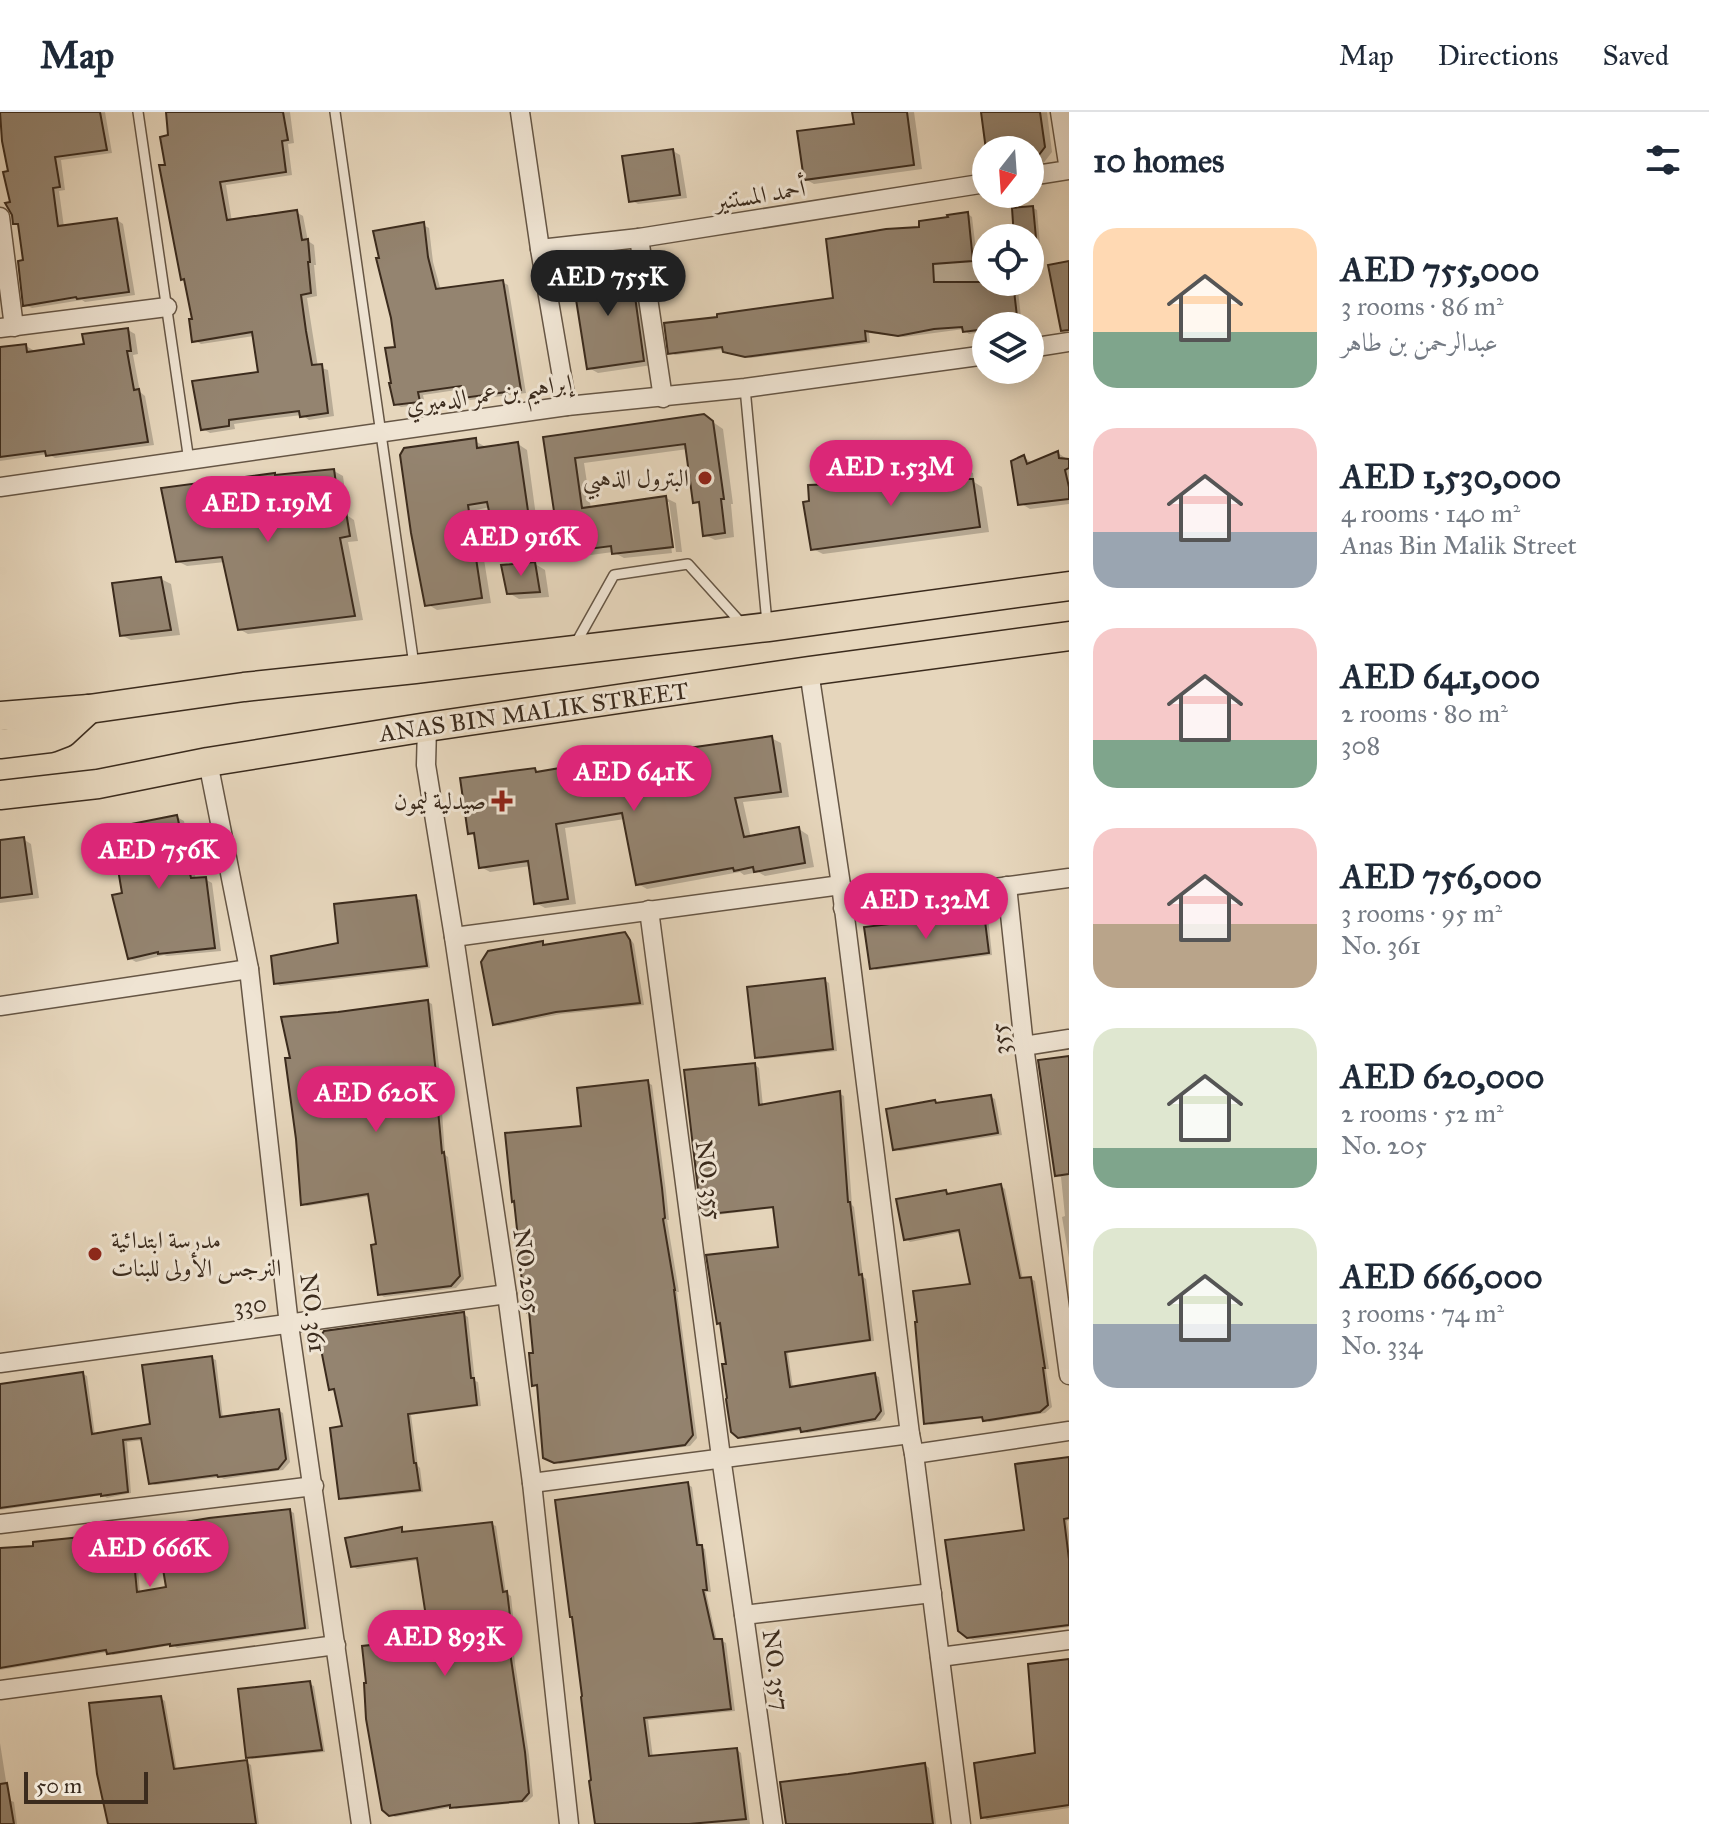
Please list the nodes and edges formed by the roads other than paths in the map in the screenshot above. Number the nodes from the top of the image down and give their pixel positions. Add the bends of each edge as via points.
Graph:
1 (138, 112) edge
2 (335, 112) edge
3 (520, 112) edge
4 (1060, 112) edge
5 (1044, 174) edge
6 (972, 185) edge
7 (0, 217) edge
8 (639, 238) junction
9 (540, 249) junction
10 (167, 307) junction
11 (7, 328) edge
12 (1069, 342) edge
13 (1044, 346) edge
14 (972, 357) edge
15 (745, 388) junction
16 (663, 398) junction
17 (567, 406) junction
18 (380, 434) junction
19 (189, 461) junction
20 (0, 487) edge
21 (1069, 586) edge
22 (757, 628) junction
23 (1069, 636) edge
24 (572, 650) junction
25 (415, 669) junction
26 (809, 671) junction
27 (89, 709) junction
28 (5, 718) edge
29 (427, 727) junction
30 (0, 744) edge
31 (208, 762) junction
32 (0, 786) edge
33 (36, 792) junction
34 (0, 795) edge
35 (1069, 878) edge
36 (841, 885) junction
37 (1007, 886) junction
38 (843, 908) junction
39 (649, 910) junction
40 (454, 937) junction
41 (249, 969) junction
42 (0, 1006) edge
43 (1069, 1039) edge
44 (1024, 1046) junction
45 (507, 1294) junction
46 (289, 1325) junction
47 (0, 1363) edge
48 (1069, 1375) edge
49 (1069, 1431) edge
50 (910, 1434) junction
51 (914, 1454) junction
52 (721, 1457) junction
53 (532, 1483) junction
54 (314, 1486) junction
55 (0, 1524) edge
56 (932, 1593) junction
57 (744, 1615) junction
58 (1069, 1640) edge
59 (336, 1645) junction
60 (940, 1657) junction
61 (0, 1690) edge
62 (361, 1824) edge
63 (569, 1824) edge
64 (773, 1824) edge
65 (961, 1824) edge

1 - 10 lane
2 - 18 lane
3 - 9 street
4 - 5 street via 1069,170
6 - 8 street, أحمد المستنير
7 - 11 street
8 - 9 street, أحمد المستنير
8 - 16 street
9 - 17 street
10 - 11 street
10 - 19 lane
12 - 13 street
14 - 15 street, إبراهيم بن عمر الدميري
15 - 16 street, إبراهيم بن عمر الدميري
15 - 22 lane
16 - 17 street, إبراهيم بن عمر الدميري
17 - 18 street, إبراهيم بن عمر الدميري
18 - 19 street, إبراهيم بن عمر الدميري
18 - 25 lane
19 - 20 street, إبراهيم بن عمر الدميري
21 - 22 main road
22 - 24 main road
22 - 24 lane via 688,564 614,575
23 - 26 main road, ANAS BIN MALIK STREET
24 - 25 main road
25 - 27 main road
26 - 29 main road, ANAS BIN MALIK STREET
26 - 36 street
27 - 28 main road
27 - 30 main road via 63,733
29 - 31 main road, ANAS BIN MALIK STREET
29 - 40 street, NO. 205 via 426,765
31 - 33 main road, ANAS BIN MALIK STREET
31 - 41 street, NO. 361
32 - 33 main road
33 - 34 main road, ANAS BIN MALIK STREET
35 - 37 street
36 - 38 street
36 - 39 street
37 - 38 street
37 - 44 street, 355
38 - 50 street
39 - 40 street
39 - 52 street, NO. 355
40 - 45 street, NO. 205
41 - 42 street
41 - 46 street, NO. 361
43 - 44 street
44 - 48 street, 355
45 - 46 street, 330
45 - 53 street, NO. 205
46 - 47 street, 330
46 - 54 street, NO. 361
49 - 51 street
50 - 51 street
50 - 52 street
51 - 56 street
52 - 53 street
52 - 57 street, NO. 355
53 - 63 street, NO. 205
54 - 55 street
54 - 59 street, NO. 361
56 - 57 street, NO. 357
56 - 60 street
57 - 64 street, NO. 357
58 - 60 street
59 - 61 street
59 - 62 street, NO. 361
60 - 65 street

